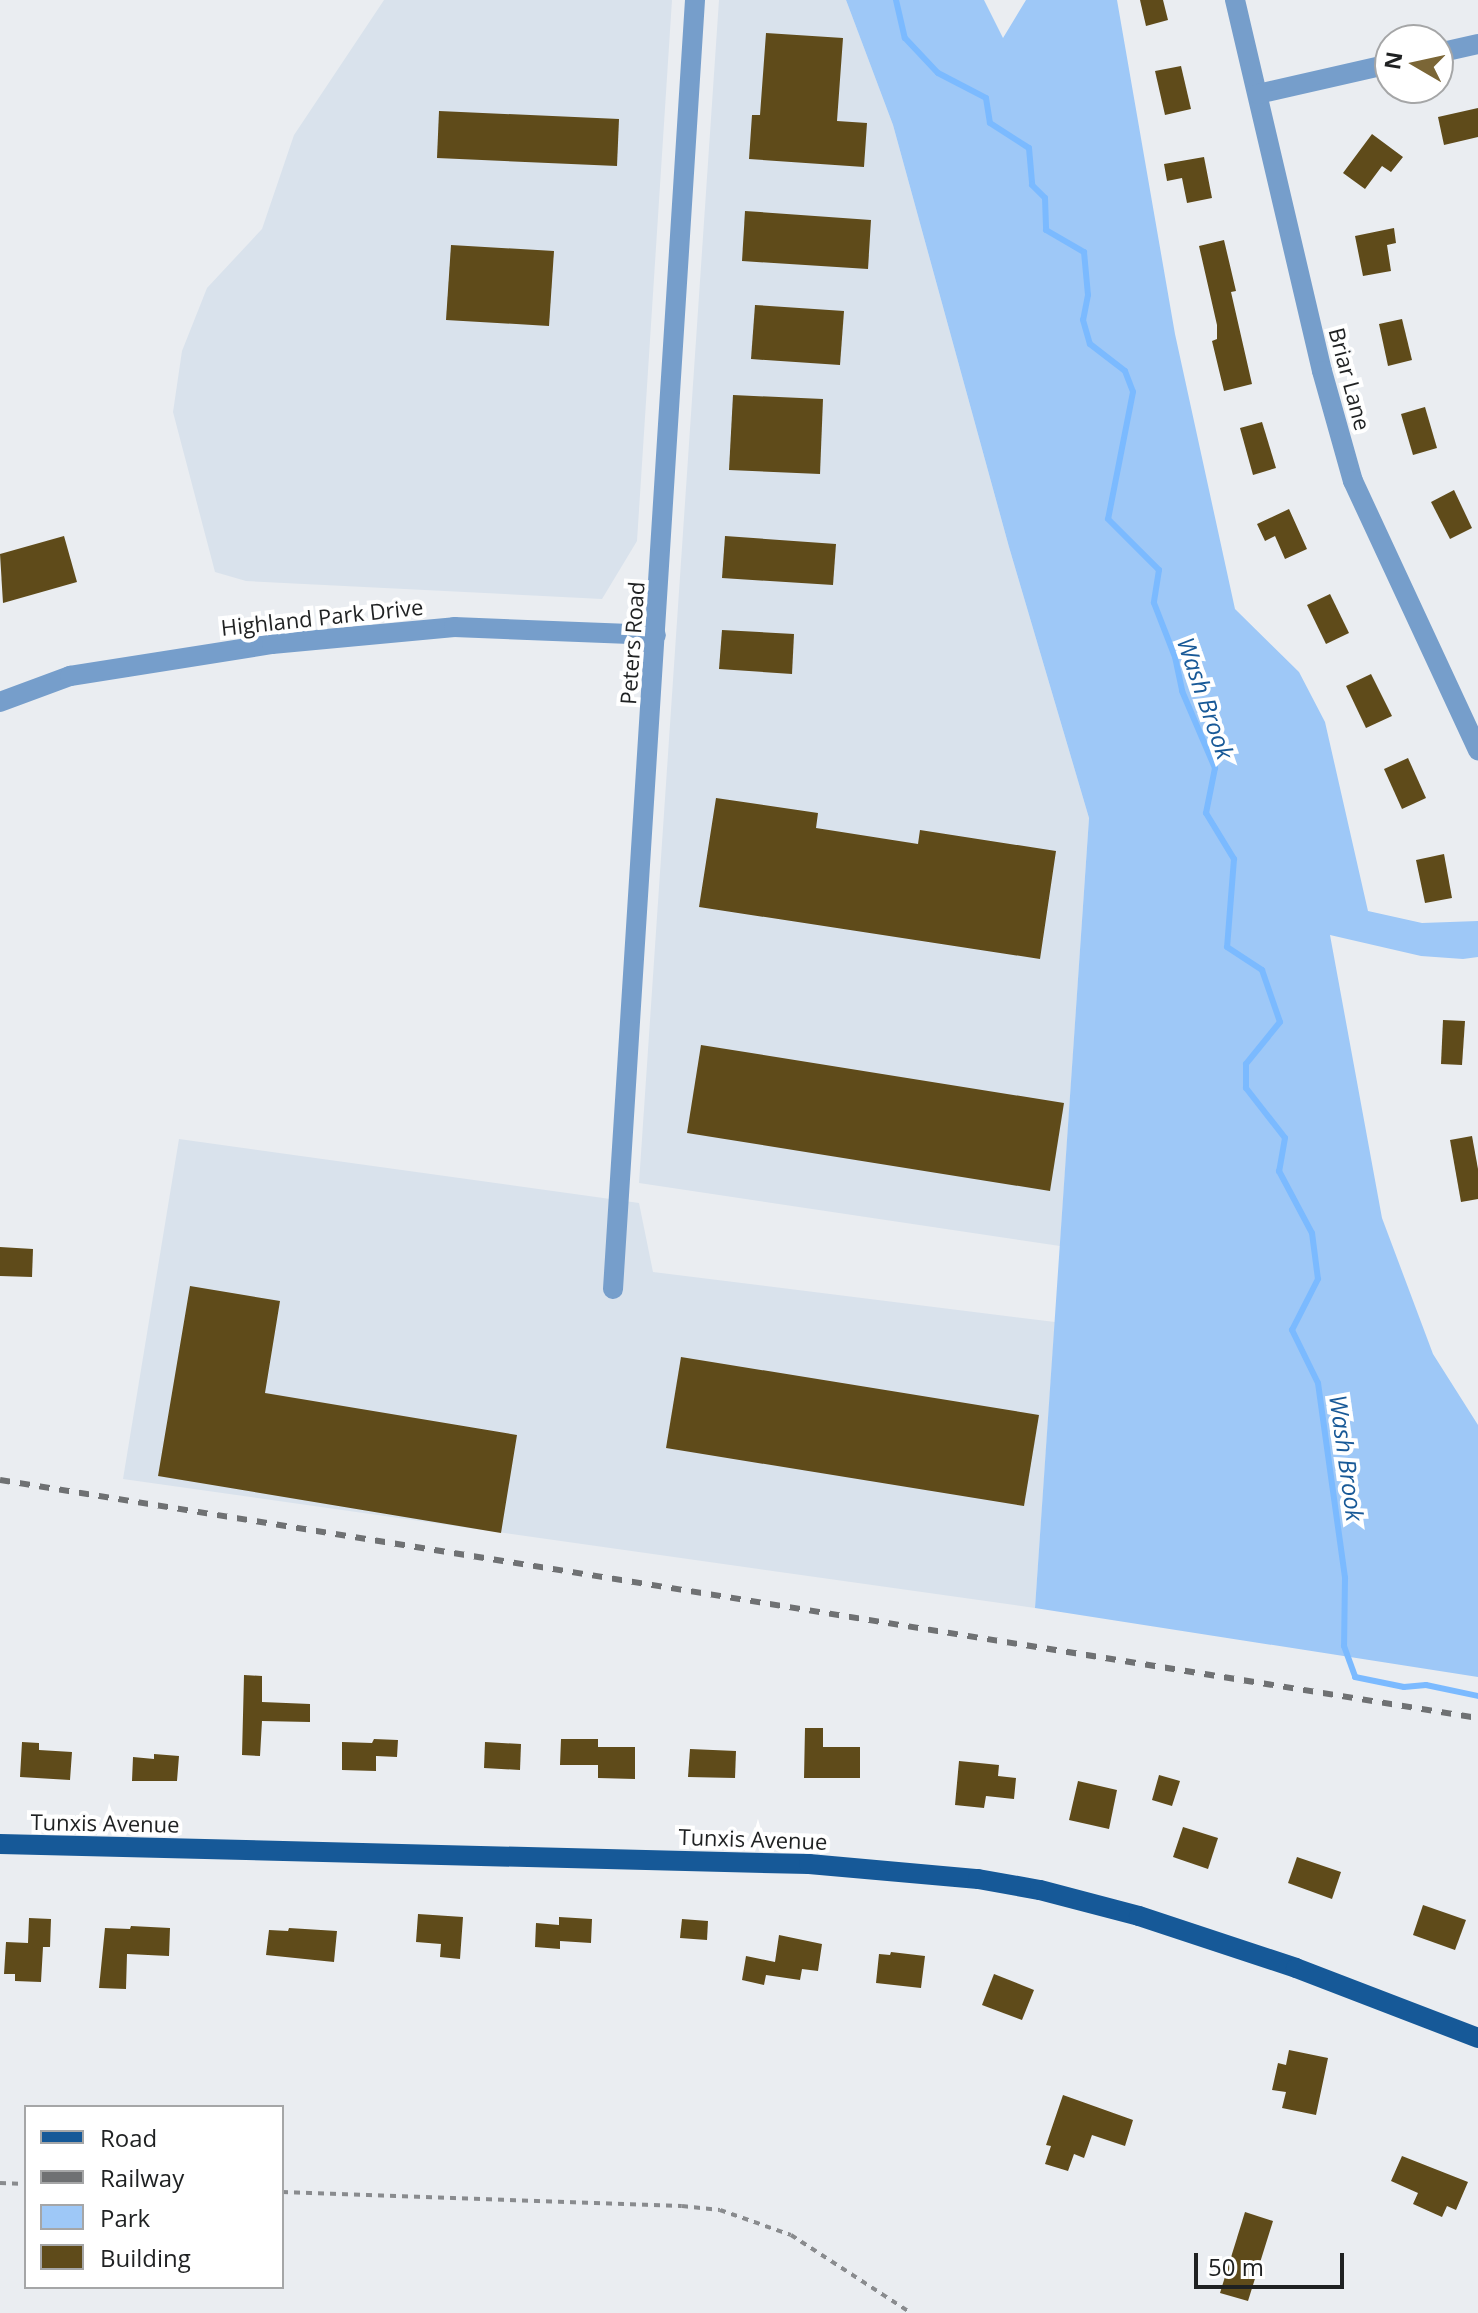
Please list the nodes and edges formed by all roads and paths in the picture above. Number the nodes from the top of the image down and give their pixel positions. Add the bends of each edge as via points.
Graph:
1 (695, 0) edge
2 (1235, 0) edge
3 (1478, 44) edge
4 (1454, 49) edge
5 (1374, 68) edge
6 (1258, 94) junction
7 (656, 635) junction
8 (0, 702) edge
9 (1478, 750) edge
10 (613, 1289) dead end
11 (0, 1844) edge
12 (1478, 2038) edge
13 (0, 2183) edge
14 (24, 2184) edge
15 (284, 2192) edge
16 (911, 2313) edge

1 - 7 street, Peters Road
2 - 6 street, Briar Lane
3 - 4 street
5 - 6 street
6 - 9 street, Briar Lane via 1353,481
7 - 8 street, Highland Park Drive via 454,627 272,644 70,676
7 - 10 street, Peters Road
11 - 12 main road, Tunxis Avenue via 809,1864 978,1879 1139,1916 1296,1968
13 - 14 path
15 - 16 path via 711,2208 791,2235

